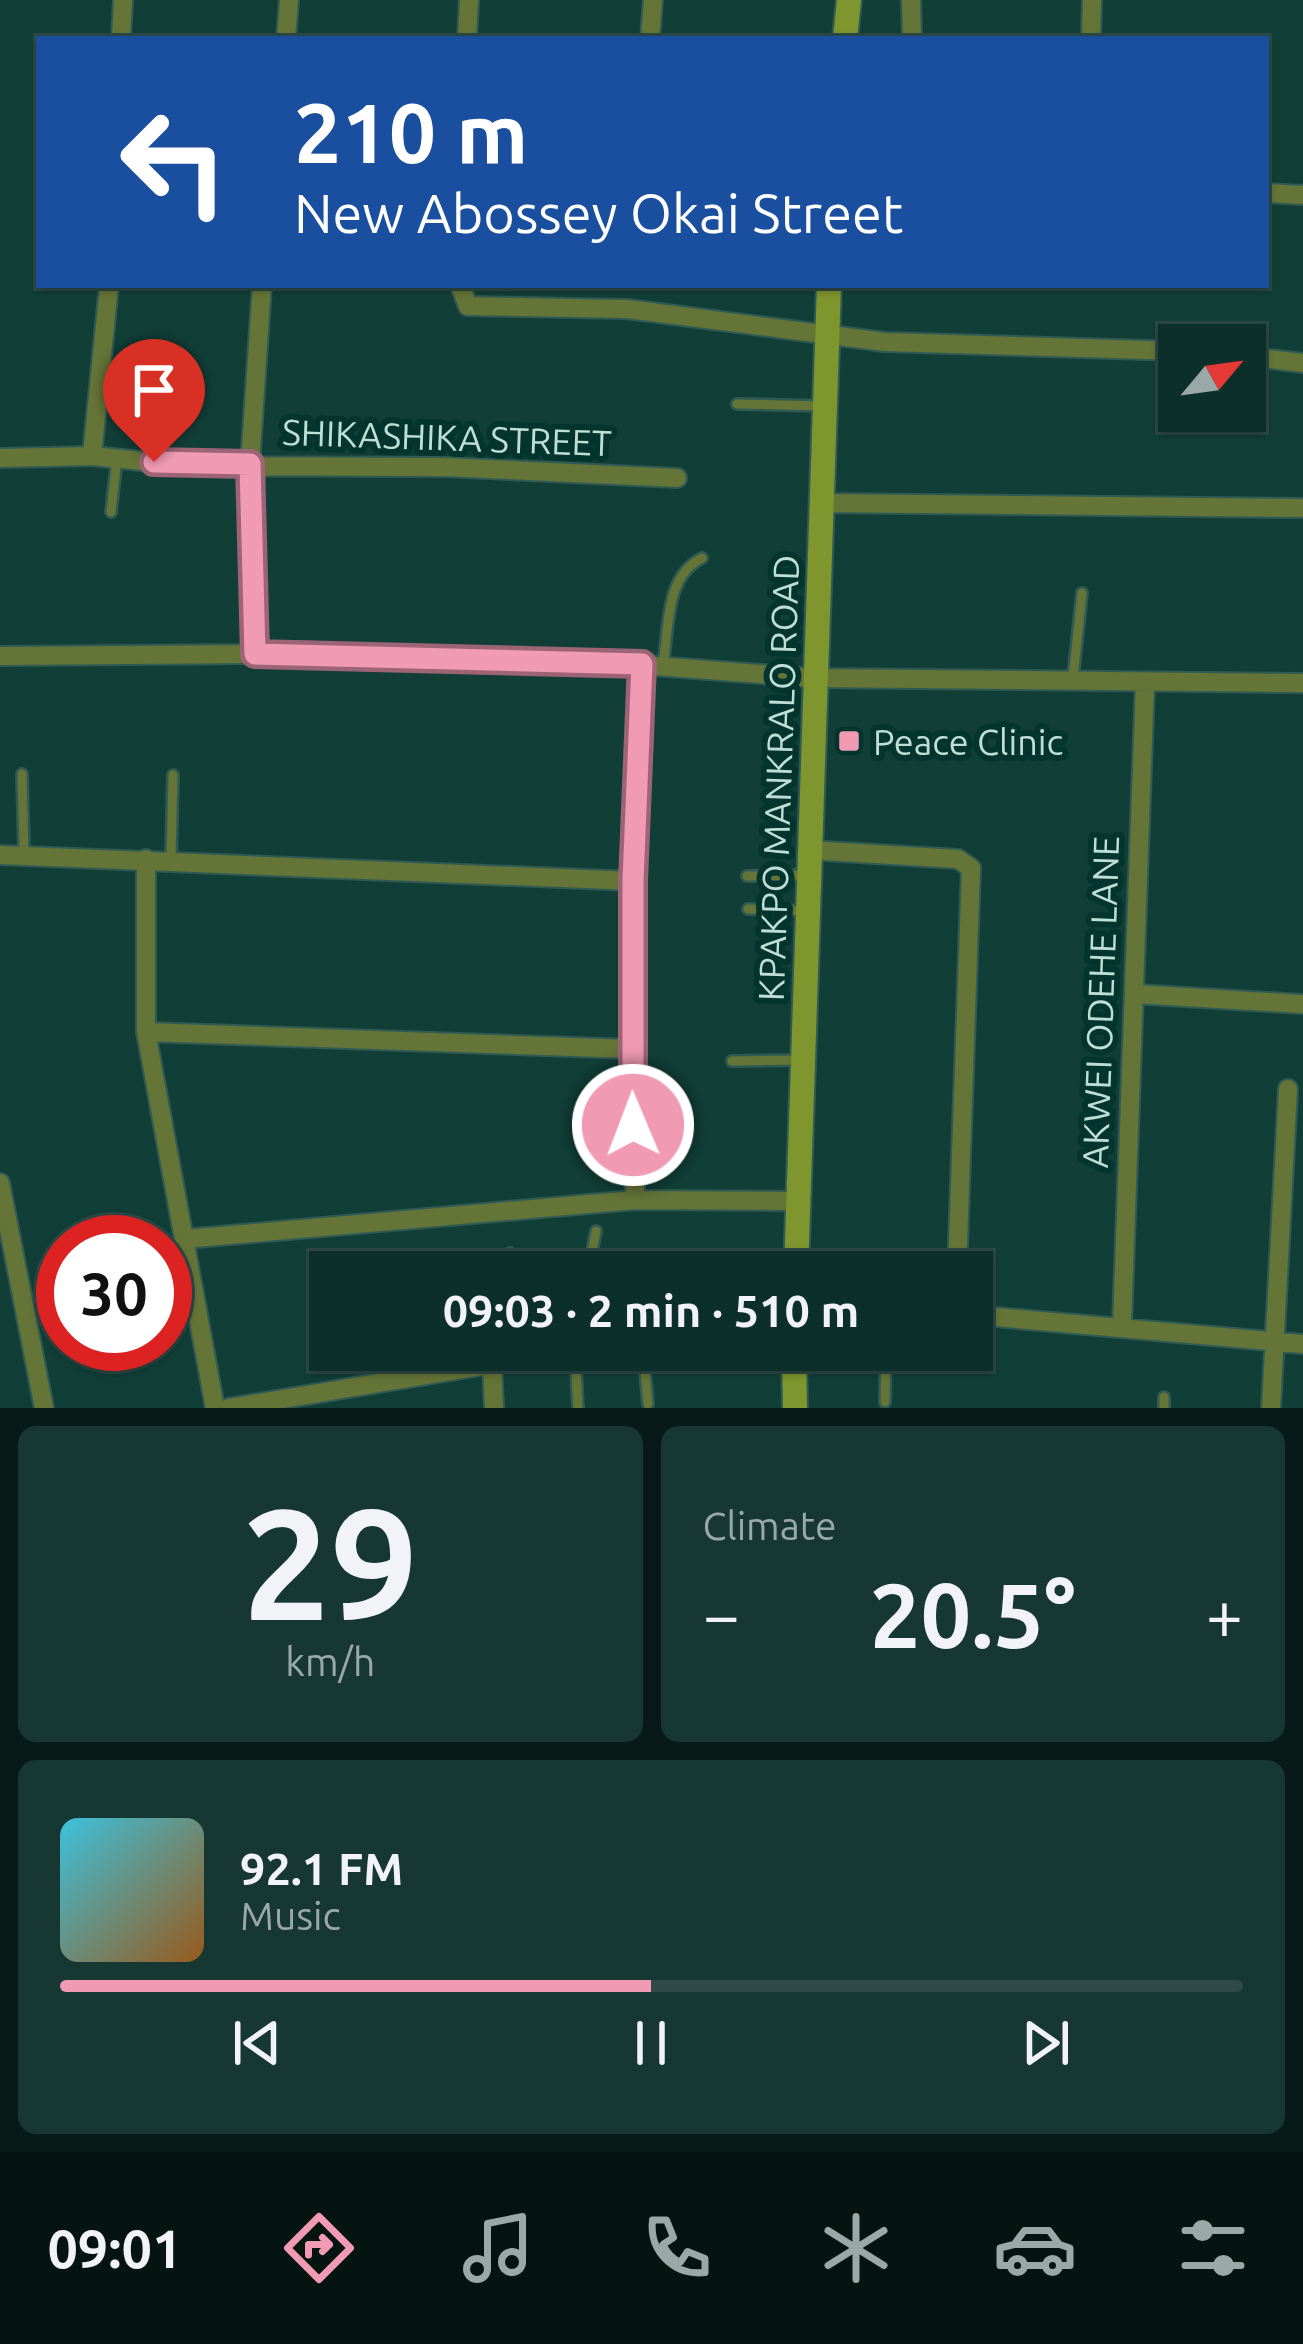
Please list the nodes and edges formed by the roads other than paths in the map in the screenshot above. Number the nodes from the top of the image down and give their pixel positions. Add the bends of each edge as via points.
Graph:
1 (122, 0) edge
2 (289, 0) edge
3 (469, 0) edge
4 (653, 0) edge
5 (849, 0) edge
6 (911, 0) edge
7 (1092, 0) edge
8 (121, 36) edge
9 (286, 36) edge
10 (467, 36) edge
11 (650, 36) edge
12 (845, 36) edge
13 (912, 36) edge
14 (1091, 36) edge
15 (1269, 193) edge
16 (1303, 195) edge
17 (109, 288) edge
18 (262, 288) edge
19 (461, 288) edge
20 (830, 288) edge
21 (827, 330) junction
22 (1158, 350) edge
23 (1266, 359) edge
24 (1303, 363) edge
25 (737, 404) dead end
26 (824, 406) junction
27 (92, 456) junction
28 (0, 458) edge
29 (116, 458) junction
30 (250, 464) junction
31 (676, 478) dead end
32 (822, 503) junction
33 (1303, 508) edge
34 (111, 512) dead end
35 (702, 558) dead end
36 (1082, 593) dead end
37 (255, 654) junction
38 (0, 656) edge
39 (642, 664) junction
40 (663, 668) junction
41 (813, 678) junction
42 (1073, 678) junction
43 (1145, 682) junction
44 (1303, 683) edge
45 (22, 774) dead end
46 (172, 775) dead end
47 (24, 854) junction
48 (0, 855) edge
49 (146, 859) junction
50 (171, 860) junction
51 (808, 862) junction
52 (747, 876) dead end
53 (633, 881) junction
54 (748, 909) dead end
55 (807, 911) junction
56 (1135, 994) junction
57 (1303, 1004) edge
58 (146, 1032) junction
59 (631, 1049) junction
60 (806, 1060) junction
61 (732, 1061) dead end
62 (1288, 1089) dead end
63 (0, 1183) edge
64 (635, 1200) junction
65 (801, 1201) junction
66 (180, 1215) edge
67 (596, 1231) dead end
68 (192, 1238) edge
69 (592, 1251) edge
70 (797, 1251) edge
71 (958, 1251) edge
72 (192, 1283) edge
73 (993, 1316) edge
74 (1122, 1325) junction
75 (1271, 1339) junction
76 (1303, 1344) edge
77 (421, 1371) edge
78 (493, 1371) edge
79 (576, 1371) edge
80 (645, 1371) edge
81 (794, 1371) edge
82 (886, 1371) edge
83 (885, 1402) dead end
84 (648, 1404) dead end
85 (44, 1408) edge
86 (215, 1408) edge
87 (229, 1408) edge
88 (494, 1408) edge
89 (578, 1408) edge
90 (795, 1408) edge
91 (1271, 1408) edge

1 - 8 street
2 - 9 street
3 - 10 street
4 - 11 street
5 - 12 street
6 - 13 street
7 - 14 street
15 - 16 street
17 - 27 street
18 - 30 street
19 - 21 street via 468,306 627,309
20 - 21 street, KPAKPO MANKRALO ROAD
21 - 22 street via 907,343
21 - 26 street, KPAKPO MANKRALO ROAD
23 - 24 street
25 - 26 lane
26 - 32 street, KPAKPO MANKRALO ROAD
27 - 28 street, SHIKASHIKA STREET
27 - 29 street, SHIKASHIKA STREET
29 - 30 street, SHIKASHIKA STREET via 190,475
29 - 34 lane
30 - 31 street, SHIKASHIKA STREET
30 - 37 street
32 - 33 street
32 - 41 street, KPAKPO MANKRALO ROAD
35 - 40 lane via 675,585
36 - 42 lane
37 - 38 street
37 - 39 street
39 - 40 street
39 - 53 street
40 - 41 street
41 - 42 street
41 - 51 street, KPAKPO MANKRALO ROAD
42 - 43 street
43 - 44 street
43 - 56 street, AKWEI ODEHE LANE
45 - 47 lane
46 - 50 lane
47 - 48 street
47 - 49 street
49 - 50 street
49 - 58 street
50 - 53 street
51 - 52 lane
51 - 55 street, KPAKPO MANKRALO ROAD
51 - 71 street via 958,859 971,868
53 - 59 street
54 - 55 lane
55 - 60 street, KPAKPO MANKRALO ROAD
56 - 57 street
56 - 74 street, AKWEI ODEHE LANE
58 - 59 street
58 - 66 street
59 - 64 street
60 - 61 lane
60 - 65 street, KPAKPO MANKRALO ROAD
62 - 75 street
63 - 85 street
64 - 65 street
64 - 68 street
65 - 70 street, KPAKPO MANKRALO ROAD
67 - 69 lane
72 - 86 street
73 - 74 street
74 - 75 street
75 - 76 street
75 - 91 street
77 - 87 street
78 - 88 street
79 - 89 lane
80 - 84 lane
81 - 90 street
82 - 83 lane

